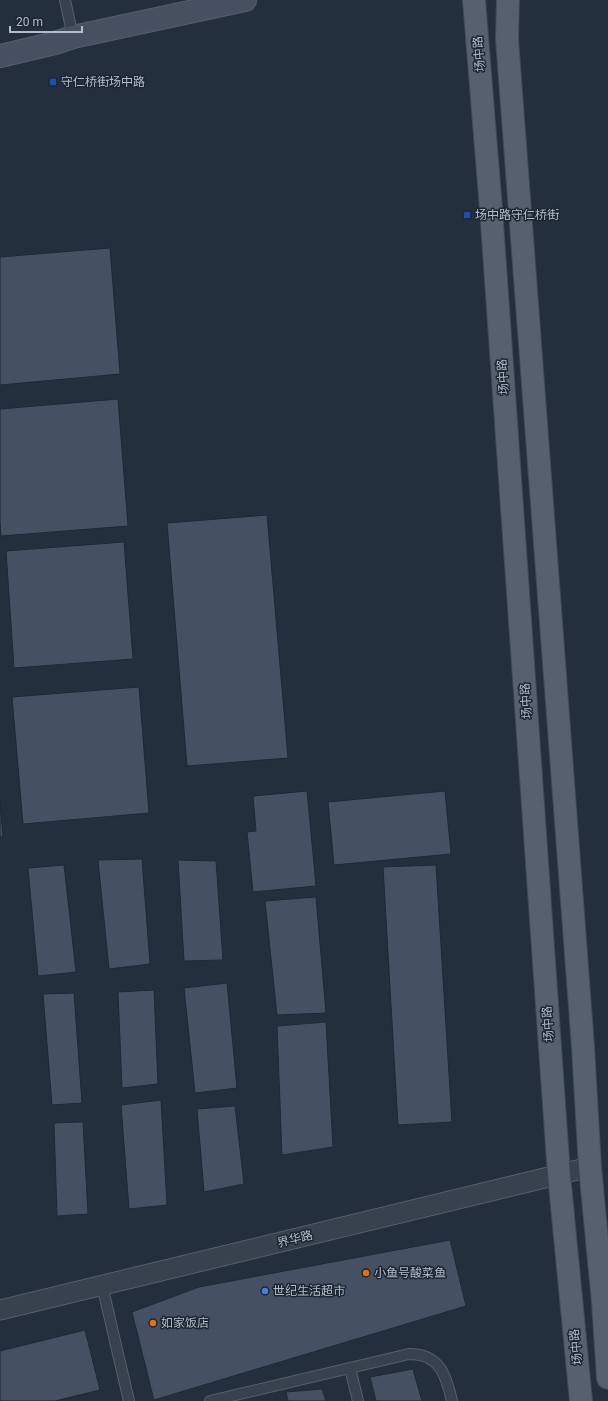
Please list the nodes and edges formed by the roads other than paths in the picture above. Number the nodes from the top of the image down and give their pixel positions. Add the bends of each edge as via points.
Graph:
1 (65, 0) edge
2 (245, 0) edge
3 (474, 0) edge
4 (508, 0) edge
5 (73, 37) junction
6 (0, 56) edge
7 (590, 1167) junction
8 (559, 1175) junction
9 (102, 1285) junction
10 (605, 1302) edge
11 (0, 1310) edge
12 (350, 1368) junction
13 (608, 1378) edge
14 (236, 1398) edge
15 (129, 1401) edge
16 (210, 1401) edge
17 (358, 1401) edge
18 (452, 1401) edge
19 (581, 1401) edge

1 - 5 lane
2 - 5 street
3 - 8 main road, 场中路 via 492,217
4 - 7 main road via 507,39
5 - 6 street
7 - 8 street, 界华路
7 - 10 main road
8 - 9 street, 界华路
8 - 19 main road, 场中路
9 - 11 street, 界华路
9 - 15 lane
10 - 13 main road
12 - 14 lane
12 - 17 lane
12 - 18 lane via 408,1354 425,1356 438,1365
14 - 16 lane

